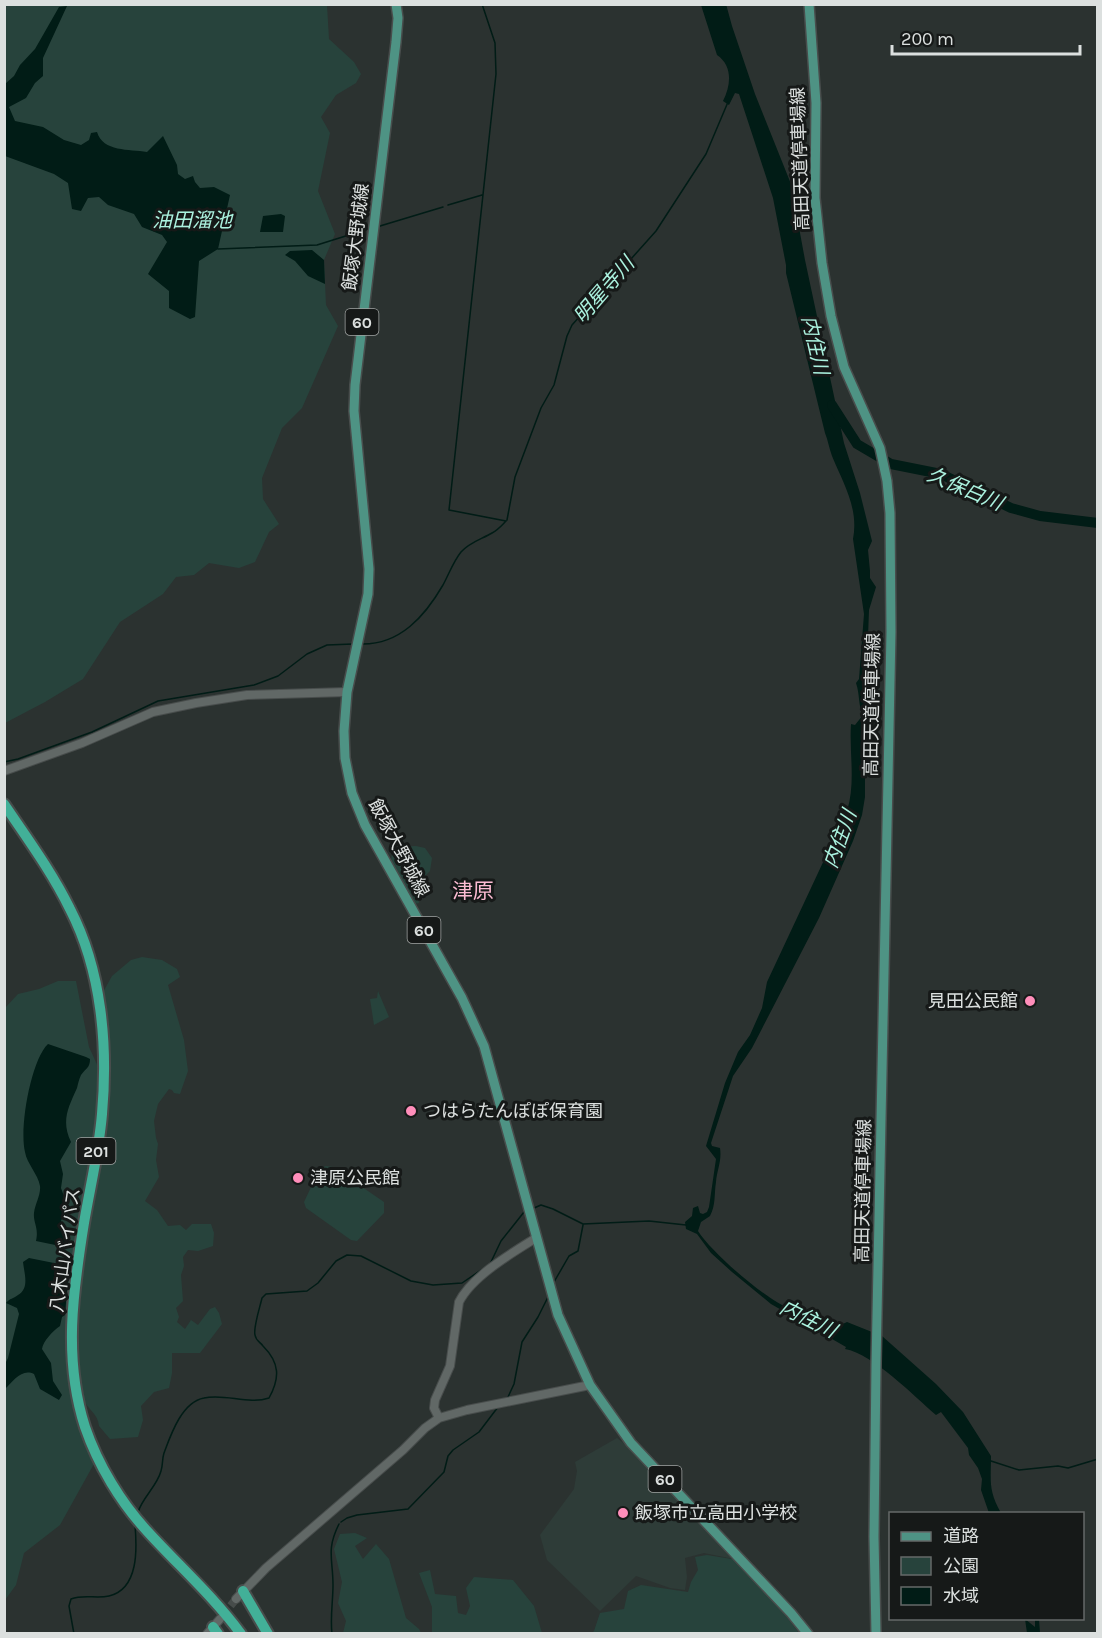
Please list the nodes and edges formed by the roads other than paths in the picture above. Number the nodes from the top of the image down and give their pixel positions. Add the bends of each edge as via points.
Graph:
1 (396, 4) edge
2 (809, 4) edge
3 (347, 692) junction
4 (4, 771) edge
5 (4, 804) edge
6 (536, 1238) junction
7 (590, 1385) junction
8 (439, 1418) junction
9 (240, 1595) joint
10 (241, 1634) edge
11 (268, 1634) edge
12 (808, 1634) edge
13 (876, 1634) edge

1 - 3 main road, 飯塚大野城線 / 60 via 396,42 355,385 368,594
2 - 13 main road, 高田天道停車場線 via 816,103 815,198 825,281 844,367 880,448 890,513 876,1364
3 - 4 street via 247,695 196,702 153,712
3 - 6 main road, 飯塚大野城線 / 60 via 345,758 352,793 484,1046
5 - 10 highway, 八木山バイパス / 201 via 52,874 71,911 86,946 100,1009 102,1117 71,1316 76,1394 85,1426 113,1486 129,1508 147,1532 223,1609
6 - 7 main road, 飯塚大野城線 / 60 via 553,1302
6 - 8 street via 510,1254 463,1294 450,1366 435,1400
7 - 8 street
7 - 12 main road, 飯塚大野城線 / 60 via 637,1449
8 - 9 street
9 - 11 highway

